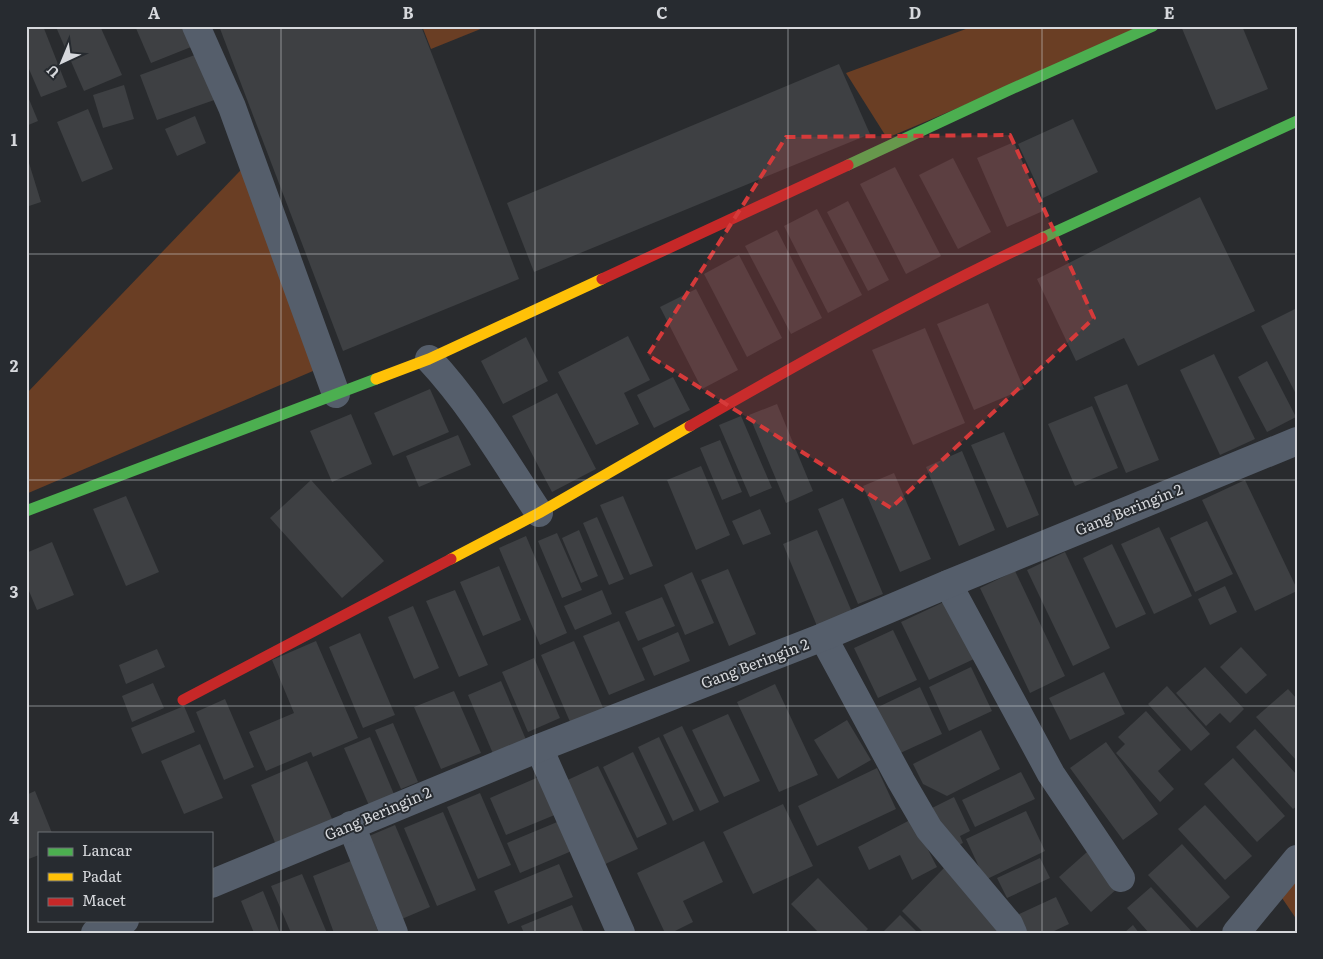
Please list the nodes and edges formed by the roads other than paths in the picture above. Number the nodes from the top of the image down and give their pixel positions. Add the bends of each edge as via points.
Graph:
1 (196, 26) edge
2 (1153, 26) edge
3 (1297, 121) edge
4 (429, 359) junction
5 (336, 394) junction
6 (1297, 441) edge
7 (26, 511) edge
8 (539, 513) junction
9 (948, 584) junction
10 (823, 637) junction
11 (183, 700) dead end
12 (540, 748) junction
13 (351, 825) junction
14 (1297, 860) edge
15 (1121, 878) dead end
16 (212, 884) edge
17 (120, 922) edge
18 (95, 933) edge
19 (394, 933) edge
20 (621, 933) edge
21 (1013, 933) edge
22 (1236, 933) edge

1 - 5 street via 232,107
2 - 4 street
3 - 8 street via 1038,240 925,296 805,360
4 - 5 street
4 - 8 street via 471,411
5 - 7 street
6 - 9 street, Gang Beringin 2
8 - 11 street
9 - 10 street, Gang Beringin 2
9 - 15 street via 1051,774
10 - 12 street, Gang Beringin 2
10 - 21 street via 929,829 1009,924
12 - 13 street, Gang Beringin 2
12 - 20 street
13 - 16 street, Gang Beringin 2
13 - 19 street
14 - 22 street
17 - 18 street

